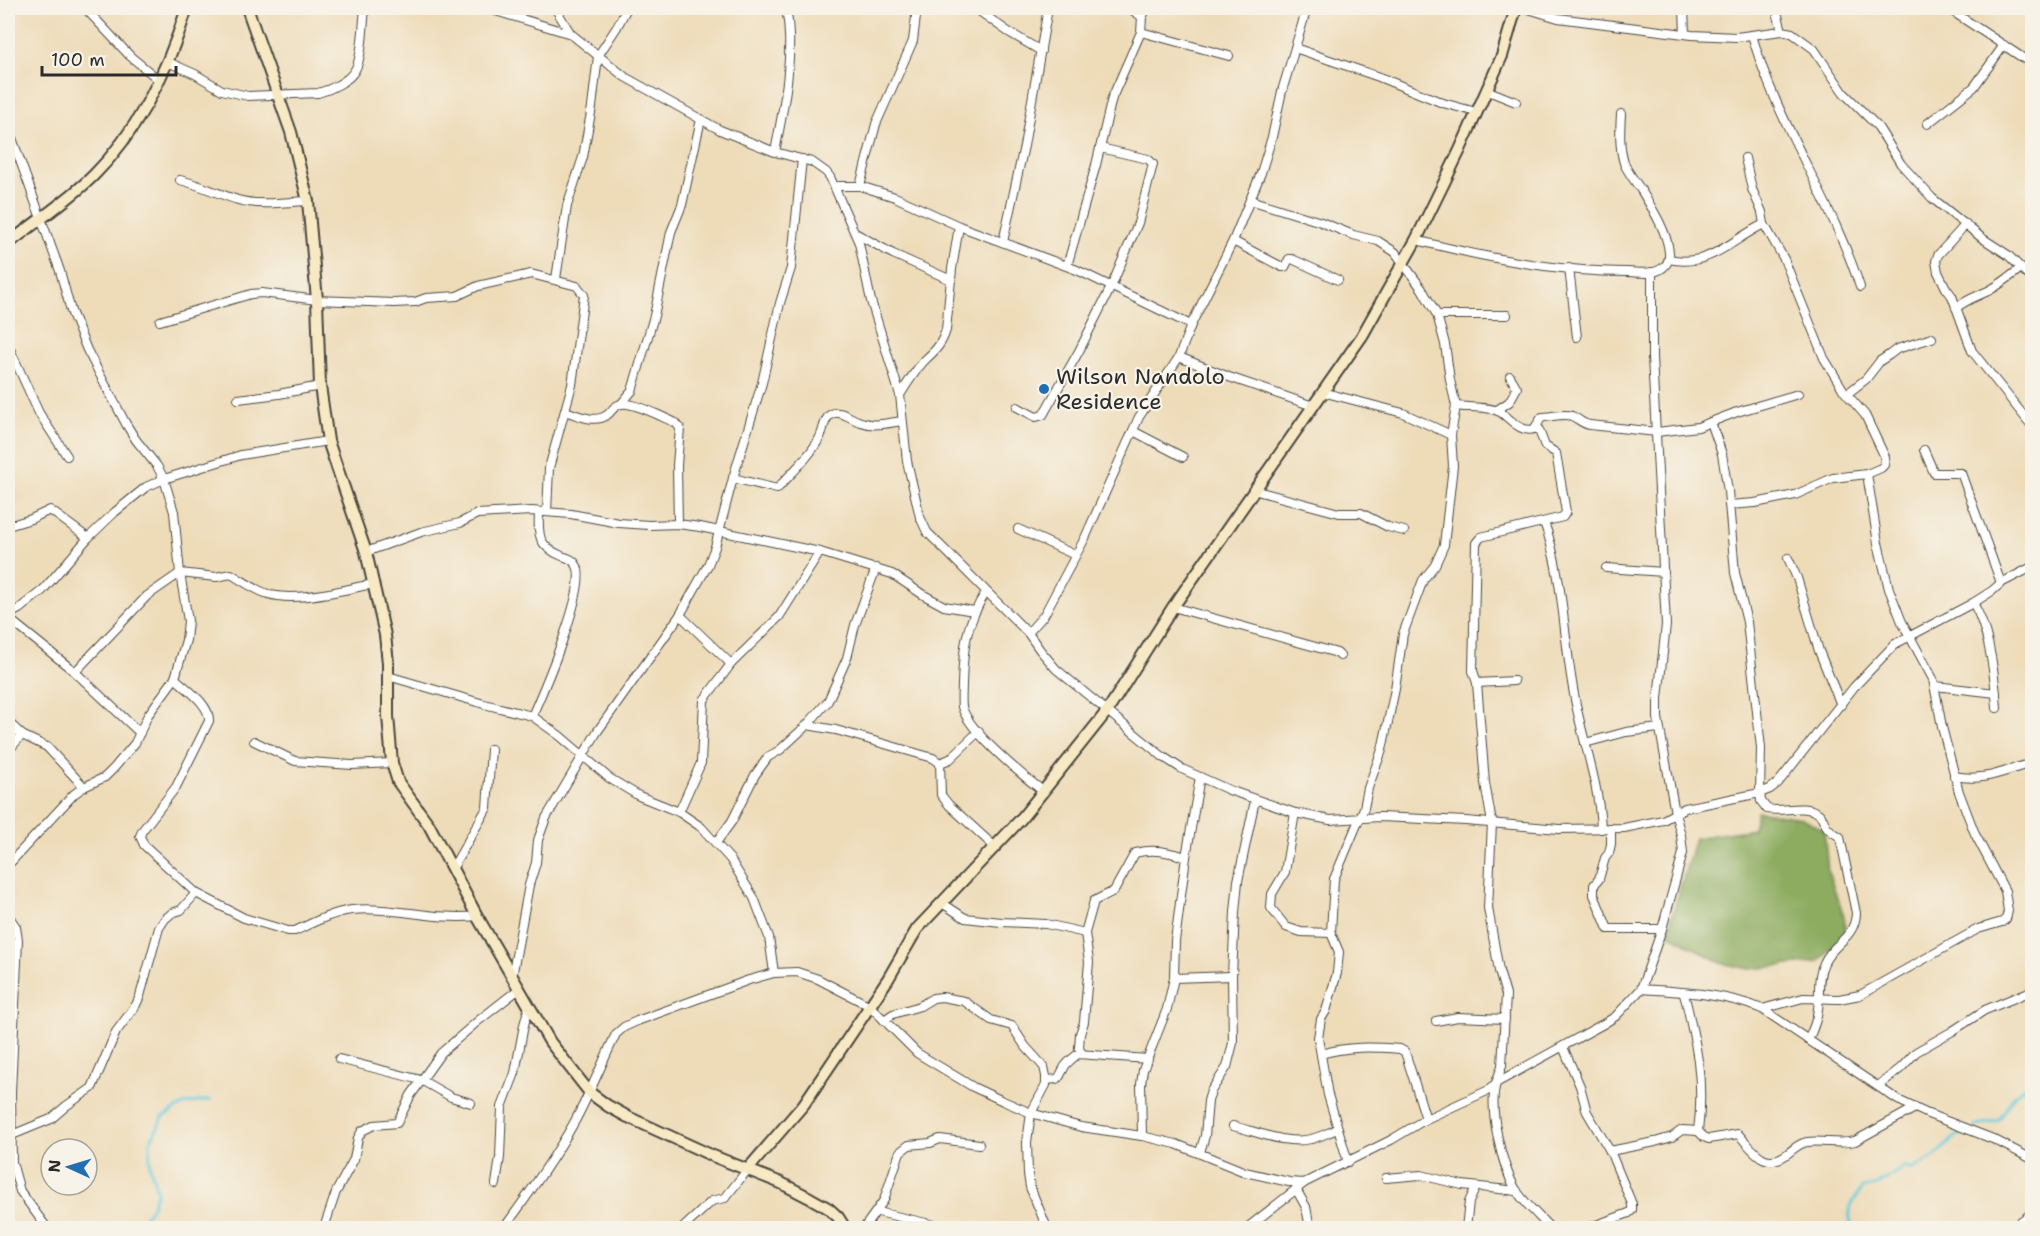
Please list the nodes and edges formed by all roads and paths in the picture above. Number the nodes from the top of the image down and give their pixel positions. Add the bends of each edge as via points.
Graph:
1 (85, 8) edge
2 (187, 8) edge
3 (247, 8) edge
4 (365, 8) edge
5 (486, 8) edge
6 (555, 8) edge
7 (627, 8) edge
8 (786, 8) edge
9 (917, 8) edge
10 (975, 8) edge
11 (1048, 8) edge
12 (1129, 8) edge
13 (1147, 8) edge
14 (1306, 8) edge
15 (1515, 8) edge
16 (1525, 8) edge
17 (1684, 8) edge
18 (1776, 8) edge
19 (1953, 8) edge
20 (1142, 17) junction
21 (1782, 30) junction
22 (1141, 32) junction
23 (571, 34) junction
24 (1685, 34) junction
25 (1752, 35) junction
26 (2004, 45) junction
27 (1295, 48) junction
28 (1041, 51) junction
29 (598, 56) junction
30 (1229, 56) dead end
31 (168, 62) junction
32 (2032, 64) edge
33 (159, 80) junction
34 (1486, 90) junction
35 (278, 94) junction
36 (1516, 102) dead end
37 (1476, 112) junction
38 (1621, 114) dead end
39 (701, 119) junction
40 (1927, 124) dead end
41 (8, 127) edge
42 (1100, 148) junction
43 (775, 152) junction
44 (1745, 158) dead end
45 (802, 159) junction
46 (180, 180) dead end
47 (835, 186) junction
48 (860, 186) junction
49 (1250, 200) junction
50 (308, 201) junction
51 (40, 220) junction
52 (1764, 224) junction
53 (1966, 224) junction
54 (959, 226) junction
55 (855, 233) junction
56 (1416, 240) junction
57 (1233, 241) junction
58 (1003, 242) junction
59 (8, 244) edge
60 (1670, 259) junction
61 (1403, 263) junction
62 (1067, 266) junction
63 (1569, 268) junction
64 (2021, 268) junction
65 (1652, 272) junction
66 (556, 279) junction
67 (2032, 279) edge
68 (951, 280) junction
69 (1338, 280) dead end
70 (1112, 285) junction
71 (1860, 287) dead end
72 (317, 300) junction
73 (1956, 308) junction
74 (1437, 315) junction
75 (1507, 315) dead end
76 (160, 321) dead end
77 (1191, 325) junction
78 (1577, 337) dead end
79 (1932, 338) dead end
80 (8, 345) edge
81 (1179, 357) junction
82 (1510, 376) dead end
83 (320, 386) junction
84 (1323, 392) junction
85 (1848, 393) junction
86 (1798, 394) dead end
87 (900, 395) junction
88 (238, 399) dead end
89 (622, 404) junction
90 (1313, 406) junction
91 (1456, 406) junction
92 (1017, 407) dead end
93 (1497, 410) junction
94 (566, 411) junction
95 (902, 422) junction
96 (1711, 422) junction
97 (1537, 425) junction
98 (2032, 426) edge
99 (1133, 431) junction
100 (1657, 432) junction
101 (1451, 435) junction
102 (328, 441) junction
103 (1924, 450) dead end
104 (67, 456) dead end
105 (1183, 457) dead end
106 (1867, 474) junction
107 (733, 478) junction
108 (164, 479) junction
109 (1253, 490) junction
110 (1729, 505) junction
111 (543, 512) junction
112 (1544, 522) junction
113 (678, 524) junction
114 (8, 526) edge
115 (1018, 529) dead end
116 (720, 531) junction
117 (1404, 531) dead end
118 (88, 538) junction
119 (366, 552) junction
120 (820, 552) junction
121 (1075, 555) junction
122 (1788, 558) dead end
123 (2032, 567) edge
124 (876, 568) junction
125 (1606, 568) dead end
126 (1664, 572) junction
127 (180, 573) junction
128 (2001, 583) junction
129 (375, 584) junction
130 (986, 592) junction
131 (1972, 603) junction
132 (1173, 607) junction
133 (974, 611) junction
134 (680, 615) junction
135 (8, 616) edge
136 (1028, 633) junction
137 (1909, 635) junction
138 (1340, 656) dead end
139 (731, 664) junction
140 (75, 672) junction
141 (388, 676) junction
142 (175, 678) junction
143 (1514, 681) dead end
144 (1477, 683) junction
145 (1935, 686) junction
146 (1996, 693) junction
147 (1841, 705) junction
148 (1997, 708) dead end
149 (1108, 710) junction
150 (532, 716) junction
151 (8, 722) edge
152 (807, 725) junction
153 (1659, 728) junction
154 (979, 731) junction
155 (140, 734) junction
156 (22, 735) junction
157 (254, 741) dead end
158 (1585, 743) junction
159 (492, 749) dead end
160 (8, 752) edge
161 (583, 756) junction
162 (392, 763) junction
163 (940, 763) junction
164 (2032, 763) edge
165 (1954, 776) junction
166 (1200, 777) junction
167 (84, 787) junction
168 (1044, 792) junction
169 (1760, 793) junction
170 (1255, 800) junction
171 (679, 812) junction
172 (1295, 813) junction
173 (1675, 813) junction
174 (1360, 818) junction
175 (1492, 823) junction
176 (1611, 828) junction
177 (1601, 829) junction
178 (716, 843) junction
179 (996, 848) junction
180 (1186, 857) junction
181 (8, 865) edge
182 (452, 869) junction
183 (196, 893) junction
184 (942, 903) junction
185 (8, 915) edge
186 (477, 915) junction
187 (1662, 929) junction
188 (1085, 933) junction
189 (1331, 933) junction
190 (774, 973) junction
191 (512, 976) junction
192 (1232, 976) junction
193 (1174, 978) junction
194 (519, 989) junction
195 (1641, 989) junction
196 (1683, 992) junction
197 (2029, 992) dead end
198 (1819, 999) junction
199 (530, 1006) junction
200 (870, 1006) junction
201 (1762, 1009) junction
202 (1504, 1019) junction
203 (884, 1020) junction
204 (1436, 1021) dead end
205 (1808, 1040) junction
206 (11, 1042) edge
207 (1563, 1047) junction
208 (1082, 1054) junction
209 (1321, 1054) junction
210 (339, 1059) dead end
211 (1148, 1059) junction
212 (421, 1080) junction
213 (1046, 1080) junction
214 (1496, 1083) junction
215 (1878, 1086) junction
216 (590, 1093) junction
217 (471, 1103) dead end
218 (1915, 1108) junction
219 (1031, 1113) junction
220 (1426, 1119) junction
221 (1233, 1126) dead end
222 (1338, 1128) junction
223 (1698, 1131) junction
224 (12, 1135) junction
225 (1142, 1136) junction
226 (979, 1144) dead end
227 (1610, 1151) junction
228 (1200, 1152) junction
229 (2032, 1159) edge
230 (1348, 1162) junction
231 (748, 1169) junction
232 (1386, 1178) dead end
233 (1304, 1183) junction
234 (496, 1184) dead end
235 (1476, 1187) junction
236 (1296, 1189) junction
237 (1517, 1191) junction
238 (878, 1212) junction
239 (2032, 1213) edge
240 (47, 1228) edge
241 (324, 1228) edge
242 (504, 1228) edge
243 (683, 1228) edge
244 (845, 1228) edge
245 (864, 1228) edge
246 (948, 1228) edge
247 (1047, 1228) edge
248 (1247, 1228) edge
249 (1310, 1228) edge
250 (1466, 1228) edge
251 (1550, 1228) edge
252 (1588, 1228) edge
253 (2012, 1228) edge

1 - 33 street via 130,56
2 - 31 street
3 - 35 street
4 - 35 street via 355,71 318,93
5 - 23 street
6 - 23 street
7 - 29 street
8 - 43 street via 788,71
9 - 48 street via 913,41 879,114
10 - 28 street
11 - 28 street
12 - 20 street
13 - 20 street
14 - 27 street
15 - 34 street via 1502,56
16 - 24 street via 1558,18
17 - 24 street
18 - 21 street
19 - 26 street
20 - 22 street
21 - 25 street
21 - 53 street via 1814,49 1844,93 1878,127 1901,164 1932,198
22 - 30 street
22 - 42 street via 1112,98
23 - 29 street
24 - 25 street
25 - 71 street via 1762,70 1853,263
26 - 32 street
26 - 40 street via 1974,87
27 - 37 street
27 - 49 street via 1262,173
28 - 58 street
29 - 39 street
29 - 66 street via 583,157 567,206
31 - 33 street
31 - 35 street via 222,90 248,96
33 - 51 street via 134,127 109,159
34 - 36 street
34 - 37 street
35 - 50 street
37 - 56 street
38 - 60 street via 1624,164 1664,234
39 - 43 street
39 - 89 street via 654,316 632,391
41 - 51 street
42 - 62 street
42 - 70 street via 1148,159 1153,164 1138,223
43 - 45 street
44 - 52 street
45 - 47 street via 826,172
45 - 107 street via 791,268
46 - 50 street via 239,201
47 - 48 street
47 - 55 street
48 - 54 street
49 - 57 street
49 - 61 street via 1378,241
50 - 72 street
51 - 59 street
51 - 108 street via 87,350 126,424
52 - 60 street via 1712,255 1691,261
52 - 85 street via 1800,294 1824,358
53 - 64 street
53 - 73 street via 1936,261
54 - 58 street
54 - 68 street
55 - 68 street
55 - 87 street
56 - 61 street
56 - 63 street via 1469,254
57 - 69 street via 1282,267 1292,259
57 - 77 street
58 - 62 street
60 - 65 street
61 - 74 street
61 - 84 street via 1362,336
62 - 70 street
63 - 65 street
63 - 78 street
64 - 67 street
64 - 73 street
65 - 100 street
66 - 72 street via 522,274 457,296 415,302
66 - 94 street via 580,288 584,295
68 - 87 street via 943,338
70 - 77 street
70 - 92 street via 1043,415 1036,417
72 - 76 street via 251,294
72 - 83 street
73 - 98 street via 1972,351
74 - 75 street
74 - 91 street
77 - 81 street
79 - 85 street via 1889,355
80 - 104 street via 39,413
81 - 90 street
81 - 99 street
82 - 93 street via 1517,387 1509,402
83 - 88 street
83 - 102 street
84 - 90 street
84 - 101 street via 1403,413
85 - 106 street via 1865,415 1885,457 1881,468
86 - 96 street
87 - 95 street
89 - 94 street via 598,419
89 - 113 street via 676,423 680,428
90 - 109 street
91 - 93 street
91 - 101 street
93 - 97 street via 1521,429 1534,429
94 - 111 street via 549,468
95 - 107 street via 876,425 839,413 830,415 813,450 777,489
95 - 130 street via 907,461 927,532
96 - 100 street
96 - 110 street via 1722,454
97 - 100 street via 1542,417 1568,415 1590,425
97 - 112 street via 1545,446 1556,453 1566,512 1563,517
99 - 105 street
99 - 121 street
100 - 126 street
101 - 174 street via 1453,466 1444,545 1424,580 1403,634 1382,750
102 - 108 street via 241,454
102 - 119 street
103 - 128 street via 1934,473 1961,473
106 - 110 street via 1833,478 1795,495
106 - 137 street via 1888,589
107 - 116 street
108 - 118 street via 146,487
108 - 127 street via 174,512
109 - 117 street via 1339,513 1361,513
109 - 132 street
110 - 169 street via 1735,573 1748,622 1761,748
111 - 113 street via 619,523
111 - 119 street via 472,515 460,523
111 - 150 street via 538,531 541,542 573,560 580,577 558,654
112 - 144 street via 1481,537 1476,543 1473,671
112 - 158 street via 1554,555
113 - 116 street
114 - 118 street via 50,510
115 - 121 street
116 - 120 street
116 - 134 street via 708,565
118 - 135 street via 43,590
119 - 129 street
120 - 124 street
120 - 139 street via 779,617
121 - 136 street via 1044,615
122 - 147 street
123 - 128 street
124 - 133 street via 903,579 934,602
124 - 152 street via 837,682 828,701
125 - 126 street
126 - 153 street via 1666,625 1658,698
127 - 129 street via 216,578 231,574 262,592 281,597
127 - 140 street via 147,596
127 - 142 street via 188,621
128 - 131 street
129 - 141 street
130 - 133 street
130 - 136 street
131 - 137 street
131 - 146 street via 1979,613 1989,650
132 - 138 street
132 - 149 street
133 - 154 street via 964,647 962,703
134 - 139 street
134 - 161 street
135 - 140 street
136 - 149 street via 1056,669
137 - 145 street
137 - 147 street via 1884,655
139 - 171 street via 704,700 701,763
140 - 155 street
141 - 150 street
141 - 162 street
142 - 155 street via 148,715
142 - 183 street via 205,707 209,721 176,787 140,836 144,845
143 - 144 street
144 - 175 street
145 - 146 street
145 - 165 street
146 - 148 street
147 - 169 street via 1778,783
149 - 166 street via 1162,756
149 - 168 street
150 - 161 street
151 - 156 street
152 - 163 street via 836,730
152 - 178 street via 768,757 754,775 732,821
153 - 158 street
153 - 173 street
154 - 163 street via 950,759
154 - 168 street via 1013,769
155 - 167 street via 105,777
156 - 160 street
156 - 167 street via 47,747
157 - 162 street via 295,761
158 - 177 street via 1596,782
159 - 182 street via 487,808
161 - 171 street via 639,796
161 - 191 street via 541,830
162 - 182 street via 398,782 429,825
163 - 179 street via 941,795
164 - 165 street via 1986,777
165 - 198 street via 1970,824 2005,891 2006,919 1978,929 1860,995
166 - 170 street
166 - 180 street
167 - 181 street
168 - 179 street
169 - 173 street
169 - 198 street via 1767,809 1819,813 1828,828 1840,837 1855,923 1825,959
170 - 172 street
170 - 192 street via 1238,881
171 - 178 street via 701,826
172 - 174 street via 1330,820
172 - 189 street via 1285,872 1272,894 1271,908 1286,927 1300,932
173 - 176 street via 1646,824
173 - 187 street via 1683,853
174 - 175 street
174 - 189 street via 1334,879
175 - 177 street
175 - 202 street via 1488,908 1506,995
176 - 177 street
176 - 187 street via 1609,853 1594,885 1594,895 1608,929
178 - 190 street via 730,859 761,913
179 - 184 street
180 - 188 street via 1149,849 1135,853 1114,891 1094,900
180 - 193 street
182 - 186 street
183 - 186 street via 244,918 288,931 351,910 458,918
183 - 224 street via 159,928 140,996 116,1032 92,1088 51,1119
184 - 188 street via 965,918 1046,924
184 - 200 street via 917,929
185 - 206 street via 18,940
186 - 191 street
187 - 195 street
188 - 208 street via 1089,962 1080,1034
189 - 209 street via 1339,952 1337,973 1319,1028
190 - 200 street via 797,972 818,979
190 - 216 street via 624,1027 616,1034
191 - 194 street
192 - 193 street
192 - 228 street via 1233,1044 1227,1067 1211,1091
193 - 211 street
194 - 199 street
194 - 212 street via 441,1053
195 - 196 street
195 - 207 street via 1616,1016
196 - 201 street via 1737,1000
196 - 223 street via 1701,1077
197 - 215 street via 1985,1010 1916,1052
198 - 201 street via 1803,998
198 - 205 street
199 - 216 street via 550,1042
199 - 234 street via 515,1073 502,1107
200 - 203 street
200 - 231 street via 804,1104
201 - 205 street
202 - 204 street via 1458,1017
202 - 214 street via 1502,1066
203 - 213 street via 933,998 964,1001 991,1020 1012,1026 1044,1066
203 - 219 street via 925,1059 973,1087
205 - 215 street
206 - 224 street
207 - 214 street
207 - 227 street via 1587,1112
208 - 211 street
208 - 213 street via 1074,1057 1058,1079
209 - 220 street via 1365,1046 1405,1052
209 - 222 street
210 - 212 street
211 - 225 street via 1141,1084
212 - 217 street
212 - 241 street via 397,1123 374,1125 362,1131 354,1160 336,1192
213 - 219 street
214 - 220 street via 1484,1093
214 - 237 street via 1492,1106 1495,1122
215 - 218 street
216 - 231 street via 628,1117
216 - 242 street via 546,1170
218 - 223 street via 1855,1141 1808,1142 1778,1160 1757,1155 1738,1134 1709,1139
218 - 229 street
219 - 225 street via 1081,1127
219 - 247 street via 1028,1174
220 - 230 street
221 - 222 street via 1293,1141 1311,1139
222 - 230 street
223 - 227 street via 1682,1130 1655,1142
224 - 240 street via 17,1186
225 - 228 street
226 - 238 street via 940,1139 900,1152 890,1188
227 - 252 street via 1632,1210
228 - 233 street via 1245,1172
230 - 233 street
231 - 243 street via 725,1198 712,1201
231 - 244 street via 828,1208
232 - 235 street via 1421,1175
233 - 236 street
235 - 237 street
235 - 250 street via 1469,1202
236 - 248 street
236 - 249 street via 1306,1207
237 - 251 street
238 - 245 street
238 - 246 street
239 - 253 street

